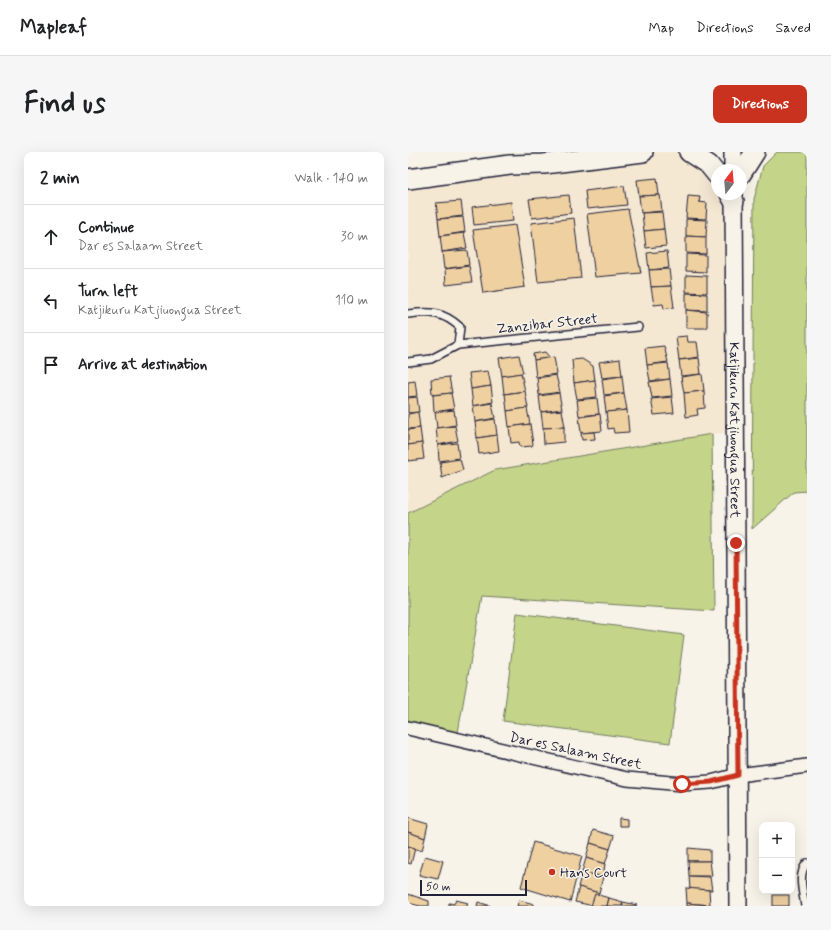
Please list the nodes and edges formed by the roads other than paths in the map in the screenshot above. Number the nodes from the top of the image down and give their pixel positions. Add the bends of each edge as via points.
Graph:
1 (567, 152) edge
2 (643, 152) edge
3 (689, 152) edge
4 (733, 152) edge
5 (755, 152) edge
6 (733, 164) edge
7 (510, 165) junction
8 (747, 165) edge
9 (711, 168) edge
10 (408, 179) edge
11 (733, 200) edge
12 (408, 314) edge
13 (638, 327) dead end
14 (458, 345) junction
15 (408, 362) edge
16 (408, 728) edge
17 (807, 766) edge
18 (738, 775) junction
19 (807, 863) edge
20 (738, 906) edge
21 (805, 906) edge

1 - 7 main road via 528,157
2 - 7 main road via 544,164
3 - 9 main road
4 - 6 street
5 - 8 main road
7 - 10 main road
11 - 18 street, Katjikuru Katjiuongua Street
12 - 14 lane via 423,312 447,316 460,328
13 - 14 lane, Zanzibar Street
14 - 15 lane, Zanzibar Street via 432,359
16 - 18 street, Dar es Salaam Street via 627,779 682,784 711,782
17 - 18 street, Dar es Salaam Street
18 - 20 street, Katjikuru Katjiuongua Street
19 - 21 lane via 803,868 801,882

